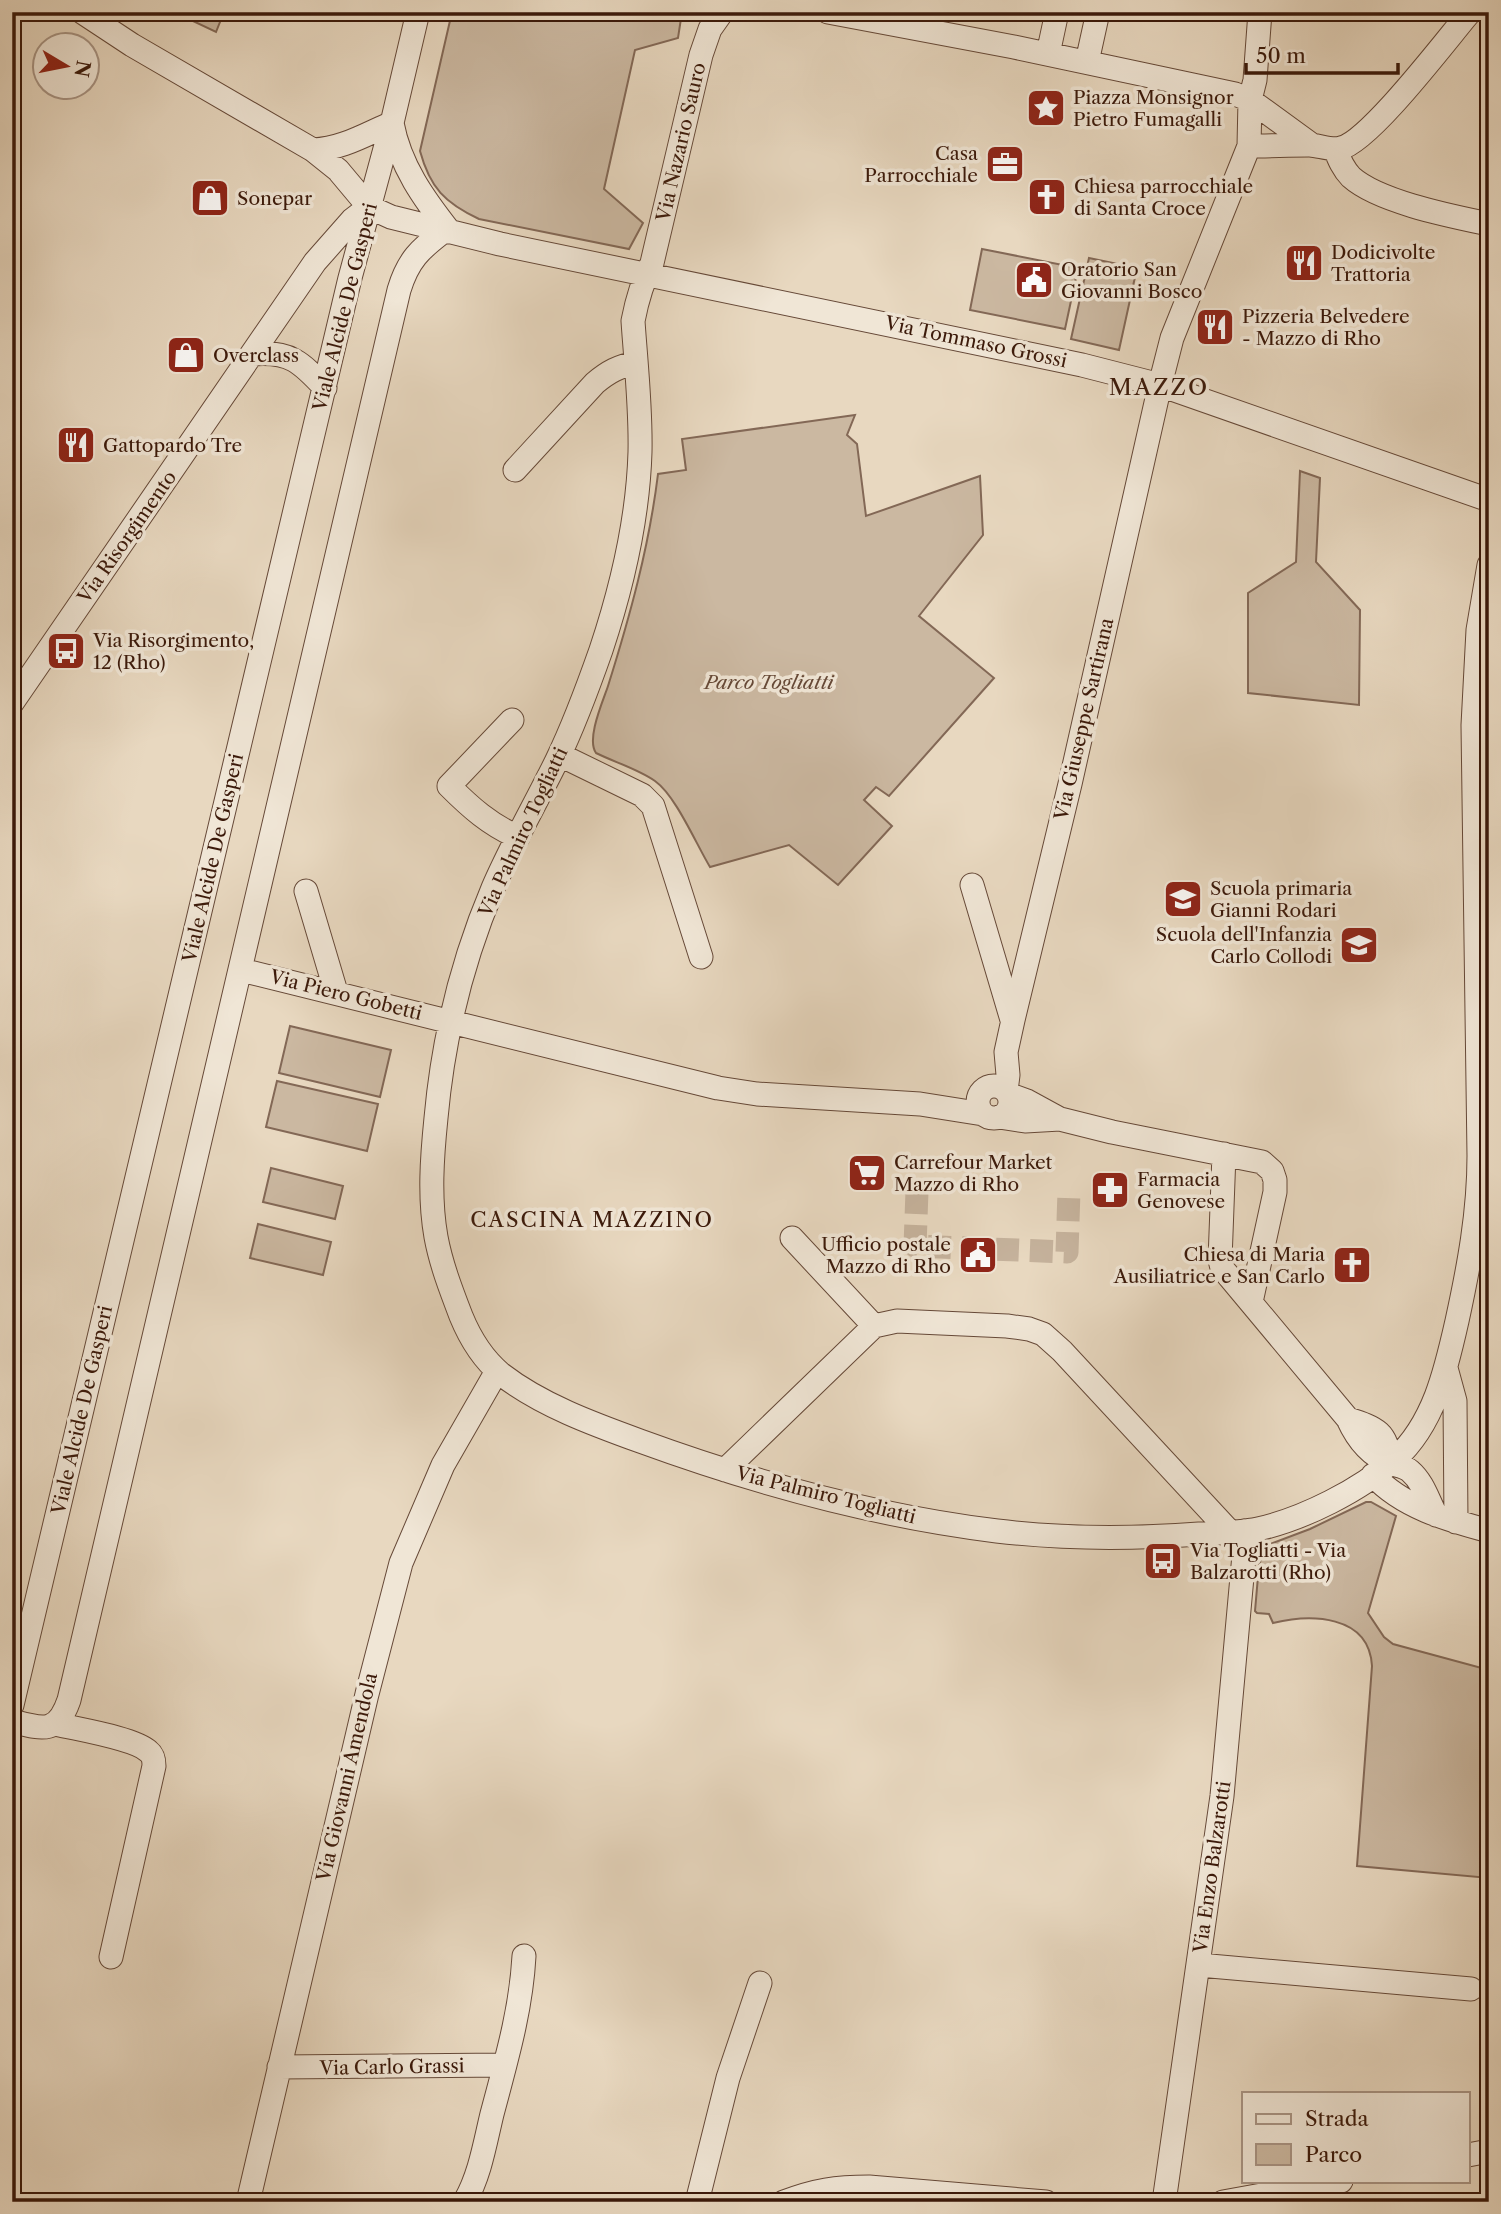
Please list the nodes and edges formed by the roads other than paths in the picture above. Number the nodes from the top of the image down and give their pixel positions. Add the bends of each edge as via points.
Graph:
1 (82, 12) edge
2 (418, 12) edge
3 (722, 12) edge
4 (828, 12) edge
5 (1057, 12) edge
6 (1098, 12) edge
7 (1260, 12) edge
8 (1471, 12) edge
9 (1048, 54) junction
10 (1087, 62) junction
11 (1250, 100) junction
12 (392, 123) junction
13 (1312, 145) junction
14 (1249, 146) junction
15 (1335, 149) junction
16 (313, 150) junction
17 (369, 207) junction
18 (1489, 224) edge
19 (447, 231) junction
20 (646, 274) junction
21 (253, 354) junction
22 (636, 363) junction
23 (1160, 385) junction
24 (325, 388) junction
25 (515, 470) dead end
26 (1489, 500) edge
27 (1489, 565) edge
28 (12, 703) edge
29 (512, 720) dead end
30 (559, 755) junction
31 (517, 837) junction
32 (972, 886) dead end
33 (306, 891) dead end
34 (701, 957) dead end
35 (241, 970) junction
36 (336, 992) junction
37 (1013, 1020) junction
38 (451, 1021) junction
39 (996, 1090) junction
40 (920, 1104) junction
41 (991, 1116) junction
42 (1060, 1119) junction
43 (1224, 1154) junction
44 (1484, 1156) edge
45 (792, 1238) dead end
46 (1251, 1302) junction
47 (874, 1326) junction
48 (1446, 1368) junction
49 (497, 1371) junction
50 (1353, 1429) junction
51 (1419, 1431) junction
52 (725, 1470) junction
53 (1372, 1475) junction
54 (1421, 1483) junction
55 (1446, 1518) junction
56 (1489, 1531) edge
57 (1237, 1532) junction
58 (12, 1705) edge
59 (12, 1721) edge
60 (55, 1724) junction
61 (524, 1956) dead end
62 (111, 1957) dead end
63 (1199, 1965) junction
64 (760, 1983) dead end
65 (1471, 1989) dead end
66 (505, 2065) junction
67 (279, 2067) junction
68 (1489, 2151) edge
69 (1470, 2155) edge
70 (1335, 2182) edge
71 (465, 2201) edge
72 (248, 2202) edge
73 (697, 2202) edge
74 (784, 2202) edge
75 (1046, 2202) edge
76 (1164, 2202) edge
77 (1223, 2202) edge

1 - 16 street
2 - 12 street, Viale Alcide De Gasperi
3 - 20 street, Via Nazario Sauro via 701,55
4 - 9 street
5 - 9 street
6 - 10 street
7 - 11 street
8 - 15 street via 1382,116 1362,135
9 - 10 street
10 - 11 street
11 - 13 street
11 - 14 street
12 - 16 street via 348,143
12 - 17 street, Viale Alcide De Gasperi
12 - 19 street via 412,179
13 - 14 street
13 - 15 street
14 - 23 street, Via Giuseppe Sartirana via 1172,338
15 - 18 street via 1347,173 1371,189
16 - 17 street via 338,170
17 - 19 street, Via Tommaso Grossi
17 - 21 street, Via Risorgimento via 315,262
17 - 24 street, Viale Alcide De Gasperi
19 - 20 street, Via Tommaso Grossi
19 - 35 street via 414,257 399,290
20 - 22 street, Via Palmiro Togliatti via 633,321
20 - 23 street, Via Tommaso Grossi
21 - 24 street via 274,352 303,364
21 - 28 street, Via Risorgimento
22 - 25 street via 595,383
22 - 30 street, Via Palmiro Togliatti via 640,457 629,544 602,646
23 - 26 street, Via Tommaso Grossi
23 - 37 street, Via Giuseppe Sartirana
24 - 58 street, Viale Alcide De Gasperi
27 - 44 street, Via Palmiro Togliatti via 1478,630 1472,769
29 - 31 street via 449,786 499,829
30 - 31 street, Via Palmiro Togliatti
30 - 34 street via 642,795 653,806
31 - 38 street, Via Palmiro Togliatti via 491,892
32 - 37 street
33 - 36 street
35 - 36 street, Via Piero Gobetti
35 - 60 street via 69,1700
36 - 38 street, Via Piero Gobetti
37 - 39 street, Via Giuseppe Sartirana
38 - 40 street, Via Piero Gobetti via 719,1088
38 - 49 street, Via Palmiro Togliatti via 433,1147 435,1226 464,1325
39 - 40 street
39 - 41 street via 979,1094 977,1104
39 - 42 street
40 - 41 street
41 - 42 street via 1025,1121
42 - 43 street
43 - 46 street via 1220,1260
43 - 46 street via 1268,1165 1275,1180
44 - 48 street, Via Palmiro Togliatti via 1471,1256
45 - 47 street
46 - 50 street
47 - 52 street
47 - 57 street via 897,1321 1007,1326 1043,1334
48 - 51 street, Via Palmiro Togliatti
48 - 55 street via 1455,1401
49 - 52 street, Via Palmiro Togliatti via 530,1393 587,1420
49 - 67 street, Via Giovanni Amendola via 443,1465 401,1563
50 - 53 street via 1359,1460
50 - 53 street via 1370,1426 1384,1438 1389,1450
51 - 53 street, Via Palmiro Togliatti
51 - 54 street
52 - 57 street, Via Palmiro Togliatti via 802,1493 999,1531 1105,1538
53 - 54 street via 1410,1471
53 - 55 street via 1399,1496
53 - 57 street, Via Palmiro Togliatti via 1303,1514
54 - 55 street
55 - 56 street
57 - 63 street, Via Enzo Balzarotti via 1245,1544 1239,1628
59 - 60 street via 40,1728
60 - 62 street via 139,1745 154,1759
61 - 66 street via 519,2009
63 - 65 street
63 - 76 street, Via Enzo Balzarotti
64 - 73 street via 728,2078
66 - 67 street, Via Carlo Grassi
66 - 71 street via 477,2173
67 - 72 street, Via Giovanni Amendola
68 - 69 street
70 - 77 street
74 - 75 street via 841,2187

